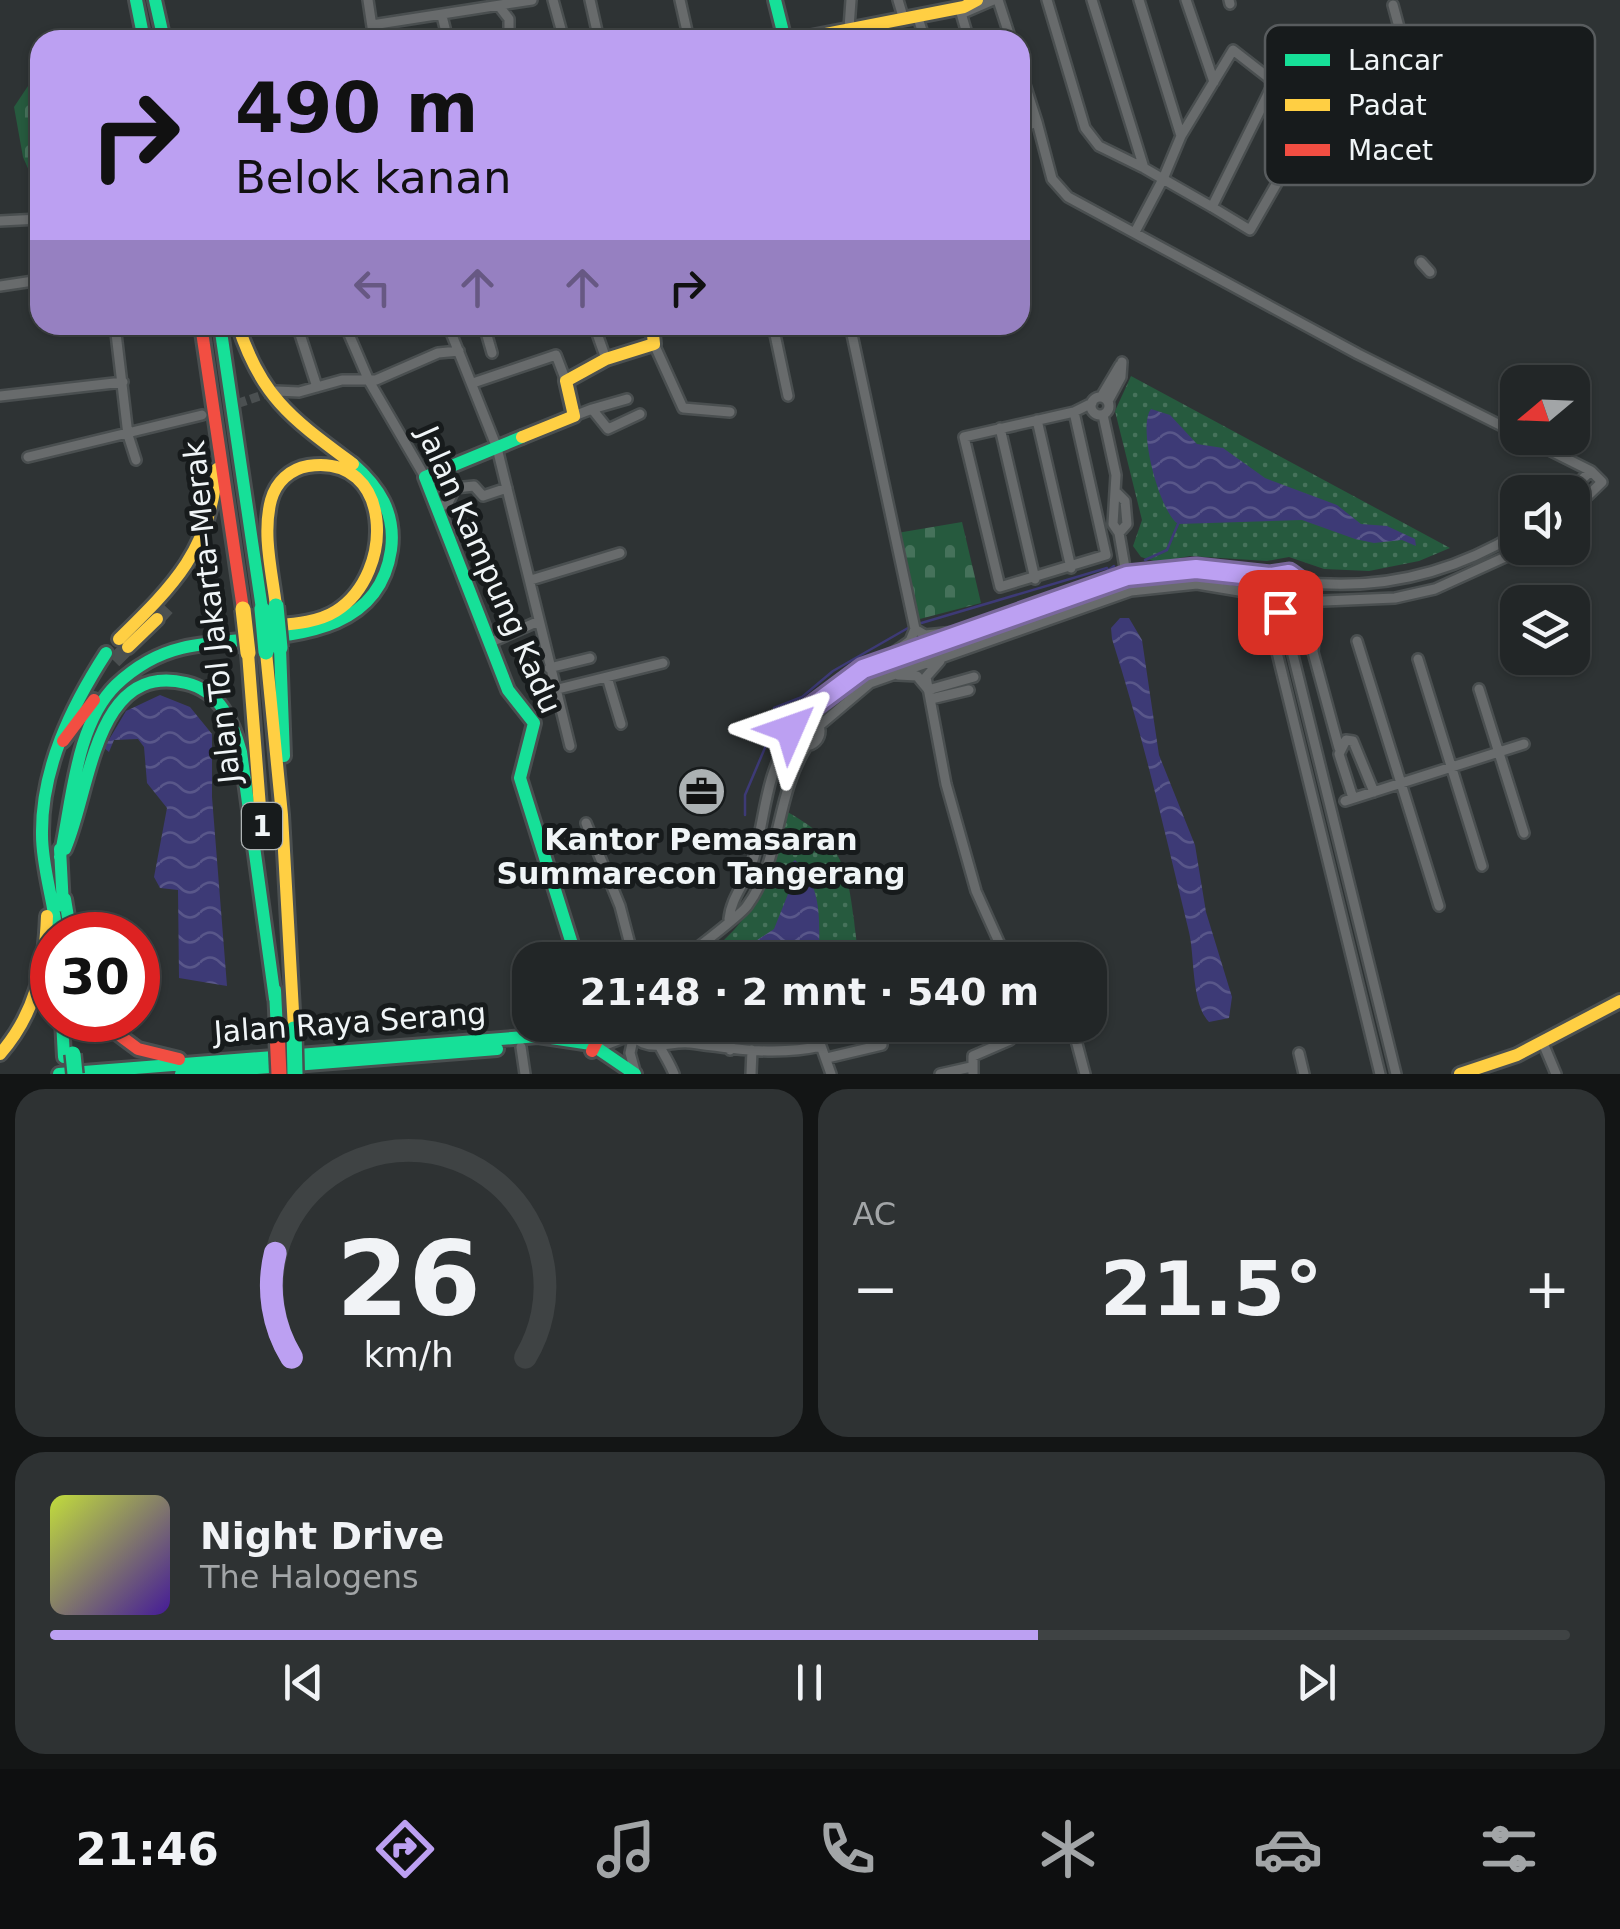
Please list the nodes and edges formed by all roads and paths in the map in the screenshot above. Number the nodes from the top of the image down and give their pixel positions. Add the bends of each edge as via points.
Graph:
1 (136, 0) edge
2 (155, 0) edge
3 (368, 0) edge
4 (532, 0) edge
5 (553, 0) edge
6 (590, 0) edge
7 (680, 0) edge
8 (775, 0) edge
9 (852, 0) edge
10 (898, 0) edge
11 (978, 0) edge
12 (996, 0) edge
13 (1046, 0) edge
14 (1092, 0) edge
15 (1139, 0) edge
16 (1186, 0) edge
17 (1393, 4) dead end
18 (474, 5) edge
19 (500, 6) junction
20 (961, 14) junction
21 (442, 16) junction
22 (912, 20) junction
23 (372, 24) junction
24 (1399, 25) edge
25 (879, 28) joint
26 (142, 30) edge
27 (162, 30) edge
28 (373, 30) edge
29 (446, 30) edge
30 (510, 30) edge
31 (561, 30) edge
32 (597, 30) edge
33 (687, 30) edge
34 (782, 30) edge
35 (843, 30) edge
36 (862, 30) edge
37 (867, 30) edge
38 (918, 30) edge
39 (966, 30) edge
40 (1007, 30) edge
41 (1265, 75) edge
42 (1214, 82) junction
43 (1030, 100) edge
44 (1265, 100) edge
45 (1037, 122) junction
46 (1030, 124) edge
47 (1181, 136) junction
48 (1144, 168) junction
49 (1163, 179) junction
50 (1275, 185) edge
51 (1212, 207) junction
52 (30, 220) edge
53 (0, 221) edge
54 (1135, 232) junction
55 (1421, 262) dead end
56 (1430, 272) dead end
57 (30, 282) edge
58 (0, 286) edge
59 (117, 335) edge
60 (202, 335) edge
61 (222, 335) edge
62 (242, 335) edge
63 (300, 335) edge
64 (349, 335) edge
65 (452, 335) edge
66 (487, 335) edge
67 (598, 335) edge
68 (653, 335) edge
69 (775, 335) edge
70 (852, 335) edge
71 (654, 344) junction
72 (459, 350) junction
73 (492, 352) dead end
74 (606, 359) junction
75 (369, 381) junction
76 (566, 381) junction
77 (123, 382) junction
78 (472, 382) junction
79 (317, 387) junction
80 (276, 390) tunnel mouth
81 (0, 396) edge
82 (788, 396) dead end
83 (627, 399) dead end
84 (592, 409) junction
85 (730, 412) dead end
86 (1074, 412) junction
87 (640, 414) dead end
88 (574, 416) junction
89 (210, 418) junction
90 (1036, 420) junction
91 (1500, 425) edge
92 (1000, 428) junction
93 (128, 435) junction
94 (497, 448) junction
95 (1559, 455) edge
96 (28, 457) dead end
97 (136, 460) dead end
98 (1591, 471) junction
99 (1587, 475) edge
100 (425, 477) junction
101 (507, 488) junction
102 (1590, 493) edge
103 (438, 508) junction
104 (1500, 542) edge
105 (200, 548) junction
106 (620, 553) dead end
107 (1500, 559) edge
108 (1071, 568) junction
109 (1127, 576) junction
110 (1270, 577) junction
111 (1036, 579) junction
112 (531, 580) junction
113 (1300, 582) junction
114 (1130, 591) junction
115 (1263, 595) junction
116 (1317, 600) junction
117 (1268, 606) junction
118 (1297, 606) junction
119 (269, 608) junction
120 (538, 621) junction
121 (915, 629) junction
122 (971, 630) junction
123 (1357, 641) dead end
124 (489, 643) junction
125 (950, 654) junction
126 (110, 657) tunnel mouth
127 (590, 658) dead end
128 (1418, 659) dead end
129 (883, 661) junction
130 (663, 663) dead end
131 (549, 668) junction
132 (887, 676) junction
133 (607, 677) junction
134 (974, 677) dead end
135 (1479, 689) dead end
136 (554, 690) junction
137 (969, 690) dead end
138 (929, 695) junction
139 (803, 716) junction
140 (1308, 716) junction
141 (1296, 719) junction
142 (621, 724) dead end
143 (819, 726) junction
144 (791, 737) junction
145 (63, 741) junction
146 (1524, 744) dead end
147 (570, 746) dead end
148 (807, 746) junction
149 (1339, 748) junction
150 (1498, 752) junction
151 (1449, 768) junction
152 (1402, 784) junction
153 (1374, 792) junction
154 (586, 823) dead end
155 (1524, 833) dead end
156 (1482, 866) dead end
157 (56, 867) junction
158 (1348, 887) junction
159 (1336, 890) junction
160 (1439, 906) dead end
161 (57, 912) edge
162 (64, 912) edge
163 (729, 919) junction
164 (572, 942) edge
165 (629, 942) edge
166 (703, 942) edge
167 (999, 942) edge
168 (276, 999) junction
169 (1620, 1001) edge
170 (285, 1030) junction
171 (512, 1039) edge
172 (129, 1042) edge
173 (582, 1042) edge
174 (597, 1042) edge
175 (597, 1042) edge
176 (631, 1042) edge
177 (643, 1042) edge
178 (655, 1042) edge
179 (730, 1042) edge
180 (1005, 1042) edge
181 (1077, 1042) edge
182 (1543, 1043) junction
183 (882, 1045) dead end
184 (656, 1046) junction
185 (521, 1047) junction
186 (730, 1050) junction
187 (752, 1050) junction
188 (1298, 1053) dead end
189 (0, 1054) edge
190 (365, 1056) junction
191 (827, 1058) junction
192 (1388, 1058) junction
193 (1376, 1061) junction
194 (66, 1065) edge
195 (972, 1070) edge
196 (1488, 1070) edge
197 (183, 1071) edge
198 (75, 1074) edge
199 (278, 1074) edge
200 (295, 1074) edge
201 (326, 1074) edge
202 (525, 1074) edge
203 (622, 1074) edge
204 (636, 1074) edge
205 (674, 1074) edge
206 (752, 1074) edge
207 (831, 1074) edge
208 (940, 1074) edge
209 (1085, 1074) edge
210 (1304, 1074) edge
211 (1380, 1074) edge
212 (1396, 1074) edge
213 (1460, 1074) edge
214 (1556, 1074) edge

1 - 26 main road
2 - 27 main road
3 - 23 street
4 - 19 street
5 - 31 street
6 - 32 street
7 - 33 street
8 - 34 main road
9 - 35 street
10 - 22 street
11 - 22 main road
12 - 20 street
12 - 40 street
13 - 48 street via 1086,128 1098,146
14 - 48 street
15 - 47 street
16 - 42 street
17 - 24 street
18 - 19 street
18 - 21 street
19 - 30 street
20 - 22 street
20 - 39 street
21 - 23 street
21 - 29 street
22 - 25 street
22 - 36 main road
22 - 38 street
23 - 28 street
25 - 37 street
41 - 42 street via 1233,50
42 - 47 street
43 - 45 street
44 - 51 street
45 - 46 street
45 - 54 street via 1060,190
47 - 49 street
48 - 49 street
49 - 51 street
49 - 54 street
50 - 51 street via 1250,230
52 - 53 street
54 - 91 street
55 - 56 street
57 - 58 street
59 - 77 street
60 - 89 main road, Jalan Tol Jakarta–Merak / 1
61 - 119 main road, Jalan Tol Jakarta–Merak / 1
62 - 157 main road via 279,406 354,462 380,493 392,540 384,574 356,612 332,627 154,654 115,685 74,754
63 - 79 street
64 - 75 street, Jalan Kampung Kadu
65 - 72 street
66 - 73 street
67 - 74 street
68 - 71 main road
69 - 82 street
70 - 121 street
71 - 74 main road
71 - 85 street via 683,408
72 - 75 street
72 - 78 street
74 - 76 main road
75 - 79 street
75 - 100 street, Jalan Kampung Kadu
76 - 78 street via 556,355
76 - 88 main road
77 - 81 street
77 - 93 street
78 - 94 street
79 - 80 street
83 - 84 street
84 - 87 street via 605,429
84 - 88 street
86 - 90 street
86 - 108 street via 1106,550 1102,558
86 - 109 street via 1099,405 1117,493 1113,524
88 - 94 main road
89 - 93 street
89 - 105 main road via 213,511
89 - 168 main road, Jalan Tol Jakarta–Merak / 1, bridge via 248,653
90 - 92 street
90 - 108 street
92 - 111 street
92 - 111 street via 964,437 995,580 1004,589
93 - 96 street
93 - 97 street
94 - 100 main road
94 - 101 street
95 - 98 street
98 - 99 street
98 - 102 street via 1602,482
100 - 103 main road, Jalan Kampung Kadu
101 - 103 street via 483,496 474,486 455,488
101 - 112 street
103 - 124 main road, Jalan Kampung Kadu
104 - 113 street via 1412,578
105 - 105 main road via 169,592 124,643 186,586
106 - 112 street
107 - 116 street via 1435,589 1395,598
108 - 111 street
109 - 110 street via 1196,569
109 - 114 street
109 - 122 street
110 - 113 street via 1289,574
110 - 115 street
112 - 120 street
113 - 118 street
114 - 115 street via 1197,584
114 - 125 street
115 - 117 street
116 - 118 street
116 - 149 street via 1313,652
117 - 118 street via 1280,612
117 - 141 street
118 - 140 street via 1289,639
119 - 145 main road via 273,493 293,470 331,464 361,484 379,525 379,558 354,599 319,618 179,638 152,648 112,678
119 - 170 main road, Jalan Tol Jakarta–Merak / 1, bridge via 282,816
120 - 124 street
120 - 131 street
121 - 122 street via 926,635
121 - 129 street
122 - 129 street
123 - 152 street
124 - 164 main road, Jalan Kampung Kadu via 533,730 520,778
125 - 132 street
125 - 138 street via 927,673
126 - 145 main road via 80,697
127 - 131 street
128 - 151 street
129 - 139 street via 841,683
130 - 133 street
131 - 136 street
132 - 138 street via 917,676
132 - 143 street via 850,696
133 - 136 street
133 - 142 street
134 - 138 street
135 - 150 street
136 - 147 street
137 - 138 street
138 - 167 street via 976,891
139 - 143 street
139 - 144 street via 793,722
140 - 141 street
140 - 158 street
141 - 159 street
143 - 148 street via 817,741
144 - 148 street
144 - 163 street via 772,770 752,862
145 - 157 main road via 43,810
146 - 150 street
148 - 163 street via 789,777 758,888
149 - 153 street via 1356,743
149 - 153 street via 1349,800
150 - 151 street
150 - 155 street
151 - 152 street
151 - 156 street
152 - 153 street
152 - 160 street
154 - 165 street
157 - 161 main road
157 - 162 main road
157 - 168 main road via 76,831 97,739 115,707 139,687 161,680 208,692 229,713 241,752
157 - 189 main road via 40,985 19,1034
158 - 159 street
158 - 192 street
159 - 193 street
163 - 166 street
168 - 170 main road, Jalan Tol Jakarta–Merak / 1
169 - 182 main road
170 - 199 main road, Jalan Tol Jakarta–Merak / 1, bridge
170 - 200 main road, Jalan Tol Jakarta–Merak / 1, bridge
171 - 190 main road, Jalan Raya Serang
172 - 197 main road
173 - 185 main road, Jalan Raya Serang
174 - 203 main road, Jalan Raya Serang
175 - 204 main road
176 - 204 street
177 - 184 street
178 - 184 street
179 - 186 street
180 - 195 street via 973,1056
181 - 209 street
182 - 196 main road
182 - 214 street
183 - 191 street
184 - 186 street
184 - 205 street
185 - 190 main road, Jalan Raya Serang
185 - 202 street
186 - 187 street
187 - 191 street via 821,1046
187 - 206 street
188 - 210 street
190 - 197 main road, Jalan Raya Serang
190 - 201 main road
191 - 207 street
192 - 193 street
192 - 212 street
193 - 211 street
194 - 197 main road, Jalan Raya Serang
194 - 198 main road, bridge
195 - 208 street
196 - 213 main road

